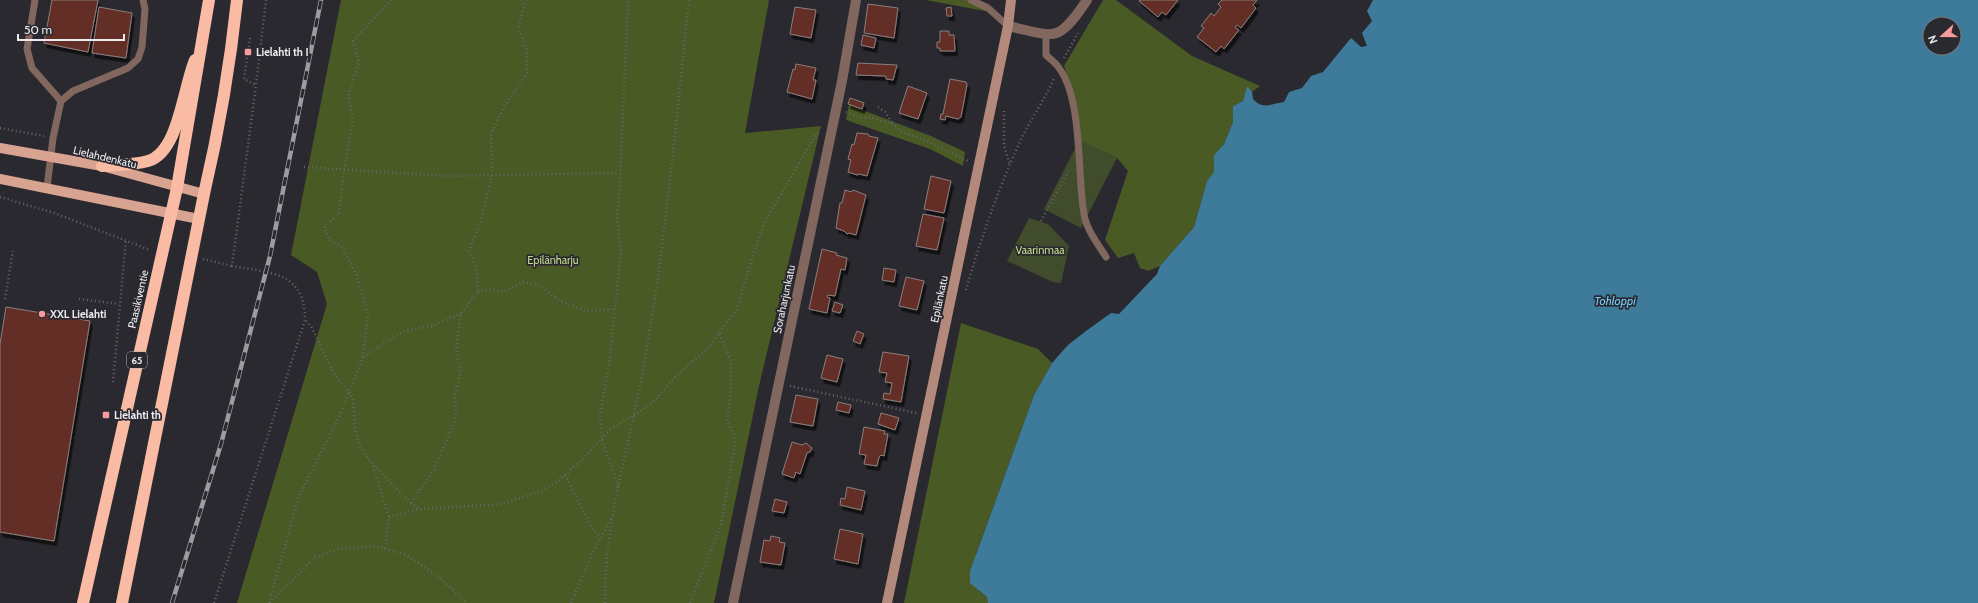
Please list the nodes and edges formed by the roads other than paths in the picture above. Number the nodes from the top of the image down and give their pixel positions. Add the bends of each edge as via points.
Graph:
1 (35, 0) edge
2 (143, 0) edge
3 (209, 0) edge
4 (237, 0) edge
5 (856, 0) edge
6 (971, 0) edge
7 (1011, 0) edge
8 (1086, 0) edge
9 (1008, 26) junction
10 (1046, 35) junction
11 (202, 44) junction
12 (61, 101) junction
13 (0, 148) edge
14 (50, 158) junction
15 (102, 166) junction
16 (0, 179) edge
17 (47, 188) junction
18 (178, 188) junction
19 (204, 194) junction
20 (171, 213) junction
21 (199, 219) junction
22 (1106, 258) dead end
23 (83, 603) edge
24 (122, 603) edge
25 (733, 603) edge
26 (887, 603) edge

1 - 12 lane via 27,49 32,68
2 - 12 lane via 146,9 142,47 138,59 128,68 73,92
3 - 11 highway, Paasikiventie / 65
4 - 19 highway via 232,49 218,132
5 - 25 street, Soraharjunkatu via 836,109
6 - 9 lane via 988,8
7 - 9 street, Epilänkatu
8 - 10 street via 1067,28
9 - 10 street
9 - 26 street, Epilänkatu
10 - 22 lane via 1046,55 1059,68 1067,83 1072,103 1086,224
11 - 15 highway via 189,75 171,140 163,152 149,161
11 - 18 highway, Paasikiventie / 65
12 - 14 lane
13 - 14 main road, Lielahdenkatu
14 - 15 main road, Lielahdenkatu
14 - 17 lane
15 - 18 main road, Lielahdenkatu
16 - 17 main road
17 - 20 main road
18 - 19 main road, Lielahdenkatu
18 - 20 highway, Paasikiventie / 65
19 - 21 highway
20 - 21 main road
20 - 23 highway, Paasikiventie / 65
21 - 24 highway

